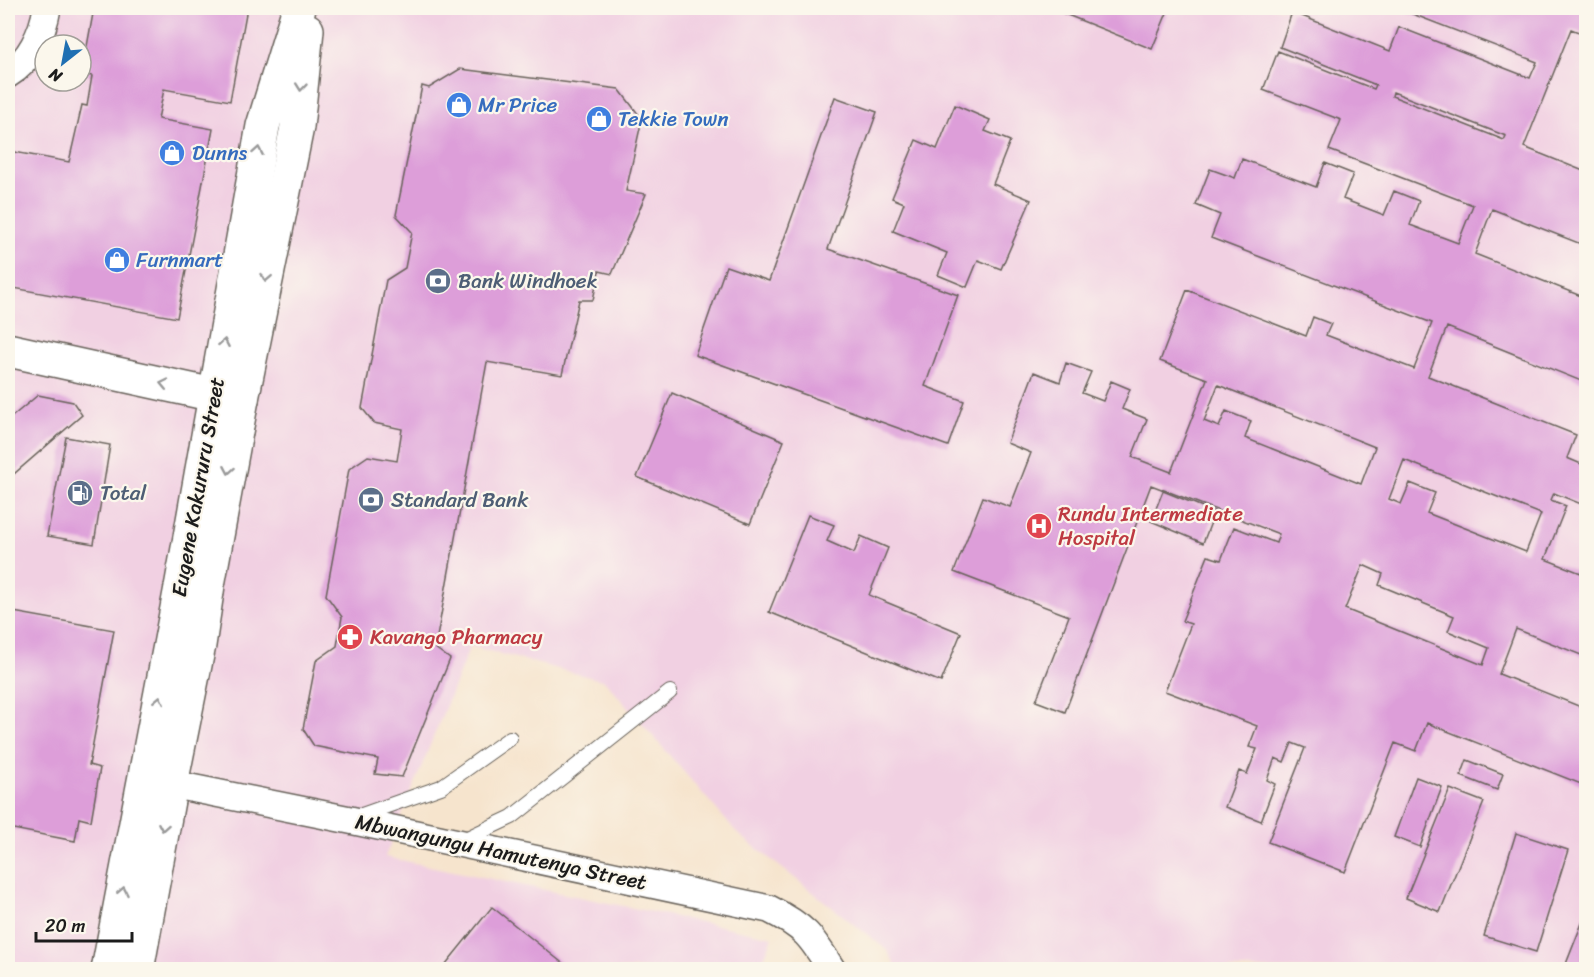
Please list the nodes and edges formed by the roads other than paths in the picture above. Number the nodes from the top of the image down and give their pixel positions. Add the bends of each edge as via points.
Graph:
1 (48, 8) edge
2 (300, 8) edge
3 (308, 8) edge
4 (8, 74) edge
5 (8, 350) edge
6 (228, 397) junction
7 (670, 692) dead end
8 (510, 738) dead end
9 (158, 781) junction
10 (350, 820) junction
11 (457, 843) junction
12 (108, 969) edge
13 (137, 969) edge
14 (832, 969) edge

1 - 4 street via 33,49
6 -> 2 main road, Eugene Kakururu Street via 262,126
3 -> 6 main road, Eugene Kakururu Street via 297,127
6 -> 5 main road
6 - 9 main road, Eugene Kakururu Street via 182,582
7 - 11 lane via 512,817
8 - 10 lane via 441,787
9 - 10 street, Mbwangungu Hamutenya Street
12 -> 9 main road, Eugene Kakururu Street
9 -> 13 main road, Eugene Kakururu Street
10 - 11 street, Mbwangungu Hamutenya Street
11 - 14 street, Mbwangungu Hamutenya Street via 769,909 801,927

